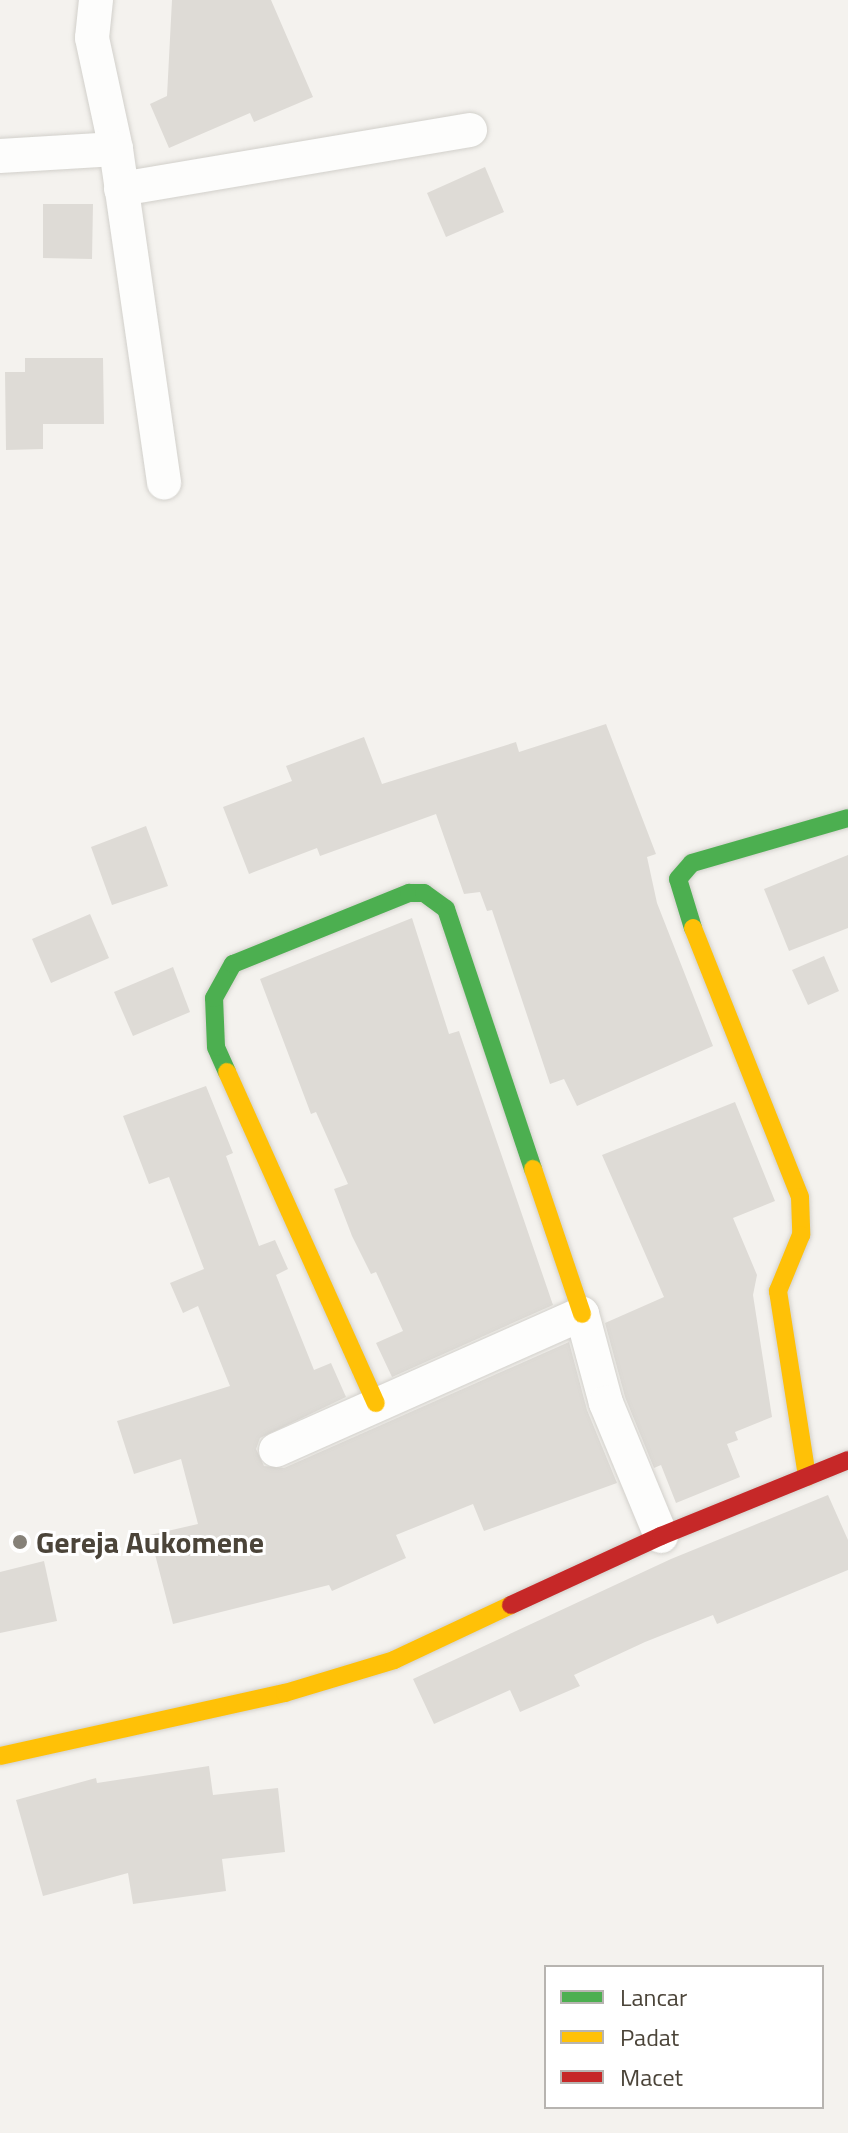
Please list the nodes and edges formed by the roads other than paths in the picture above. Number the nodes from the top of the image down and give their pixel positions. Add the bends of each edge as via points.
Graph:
1 (96, 0) edge
2 (470, 130) dead end
3 (116, 149) junction
4 (0, 156) edge
5 (121, 189) junction
6 (164, 483) dead end
7 (848, 818) edge
8 (582, 1314) junction
9 (376, 1403) junction
10 (276, 1450) dead end
11 (848, 1460) edge
12 (807, 1477) junction
13 (661, 1536) junction
14 (0, 1756) edge

1 - 3 street via 92,38
2 - 5 street
3 - 4 street
3 - 5 street
5 - 6 street
7 - 12 street via 692,863 678,879 800,1197 801,1235 778,1291
8 - 9 street
8 - 9 street via 446,909 424,893 409,893 254,954 233,964 214,998 216,1047
8 - 13 street via 606,1403
9 - 10 street
11 - 12 street
12 - 13 street
13 - 14 street via 394,1660 285,1693

